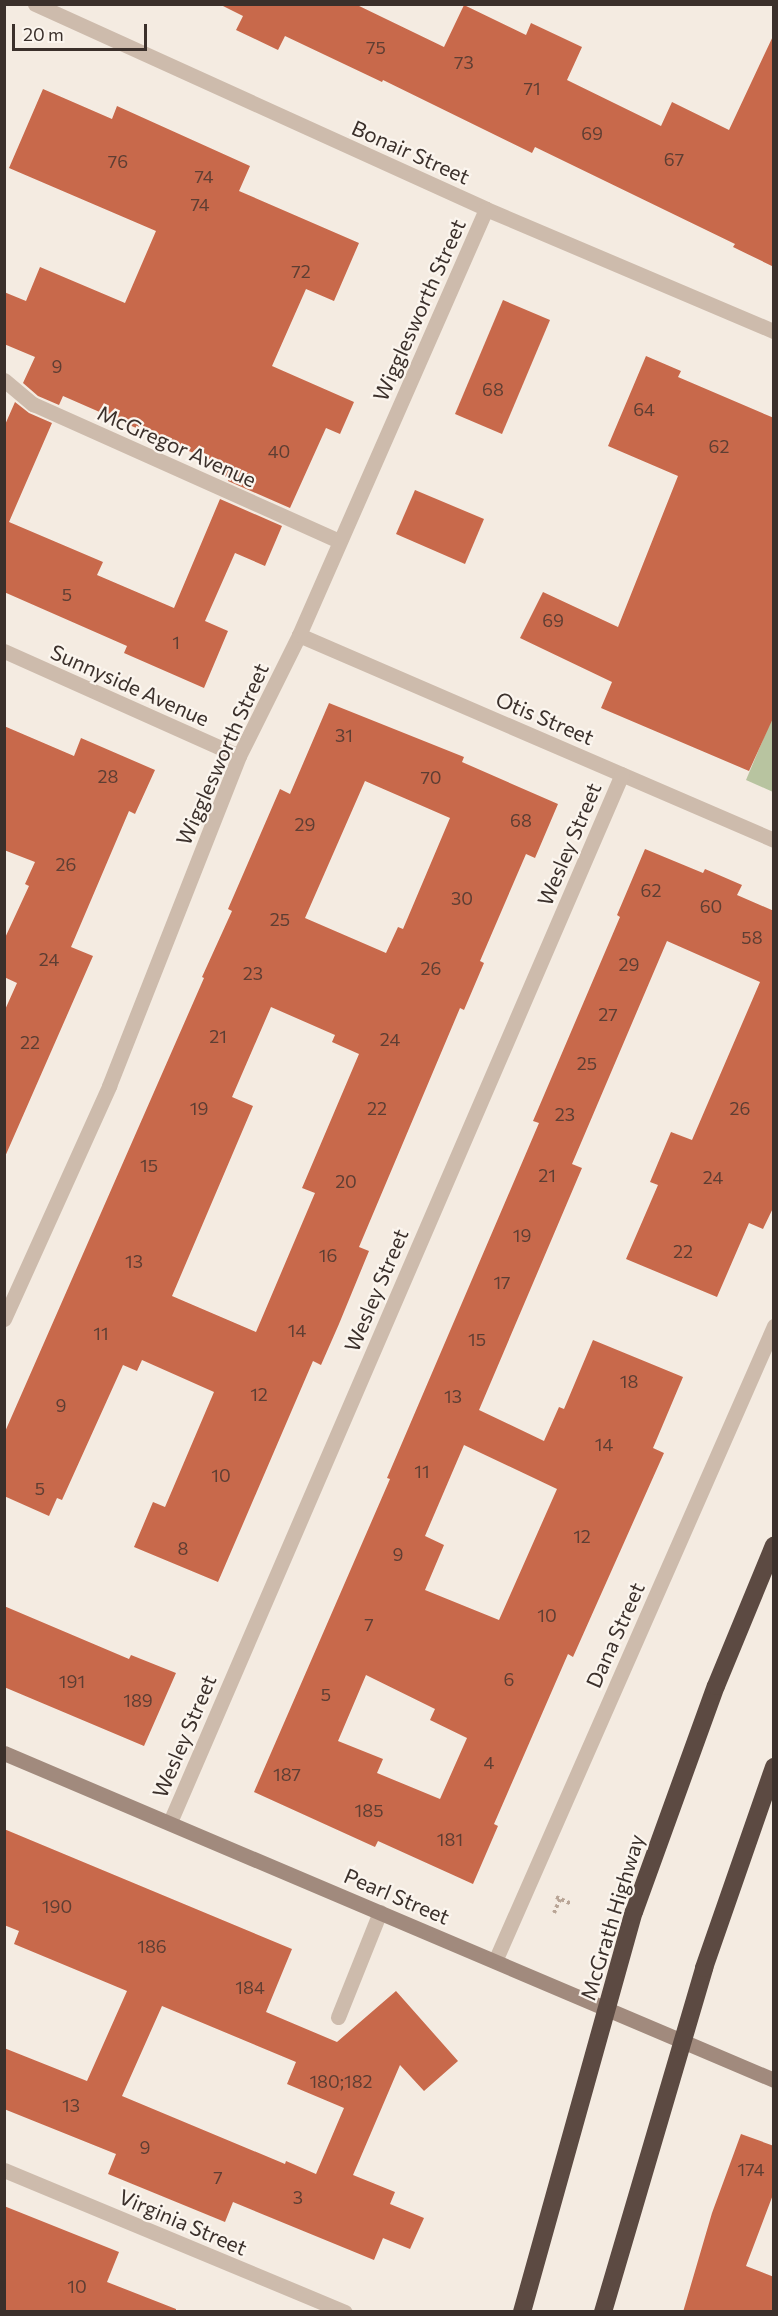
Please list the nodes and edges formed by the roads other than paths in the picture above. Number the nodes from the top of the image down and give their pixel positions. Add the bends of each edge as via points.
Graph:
1 (35, 4) edge
2 (486, 209) junction
3 (774, 331) edge
4 (4, 380) edge
5 (339, 541) junction
6 (299, 635) junction
7 (4, 651) edge
8 (239, 756) junction
9 (622, 774) junction
10 (774, 840) edge
11 (4, 1319) edge
12 (774, 1326) edge
13 (774, 1545) edge
14 (4, 1753) edge
15 (774, 1767) edge
16 (170, 1822) junction
17 (380, 1912) junction
18 (495, 1961) junction
19 (607, 2008) junction
20 (338, 2017) dead end
21 (682, 2040) junction
22 (774, 2080) edge
23 (4, 2170) edge
24 (345, 2312) edge
25 (522, 2312) edge
26 (603, 2312) edge

1 - 2 street, Bonair Street
2 - 3 street, Bonair Street
2 - 5 street, Wigglesworth Street
4 - 5 street, McGregor Avenue via 33,404
5 - 6 street, Wigglesworth Street
6 - 8 street, Wigglesworth Street
6 - 9 street, Otis Street
7 - 8 street, Sunnyside Avenue
8 - 11 street, Wigglesworth Street via 109,1086
9 - 10 street, Otis Street
9 - 16 street, Wesley Street
12 - 18 street, Dana Street
13 - 19 highway, McGrath Highway via 651,1860
14 - 16 street, Pearl Street
15 - 21 highway
16 - 17 street, Pearl Street
17 - 18 street, Pearl Street
17 - 20 street
18 - 19 street, Pearl Street
19 - 21 street, Pearl Street
19 - 25 highway, McGrath Highway
21 - 22 street, Pearl Street
21 - 26 highway
23 - 24 street, Virginia Street

